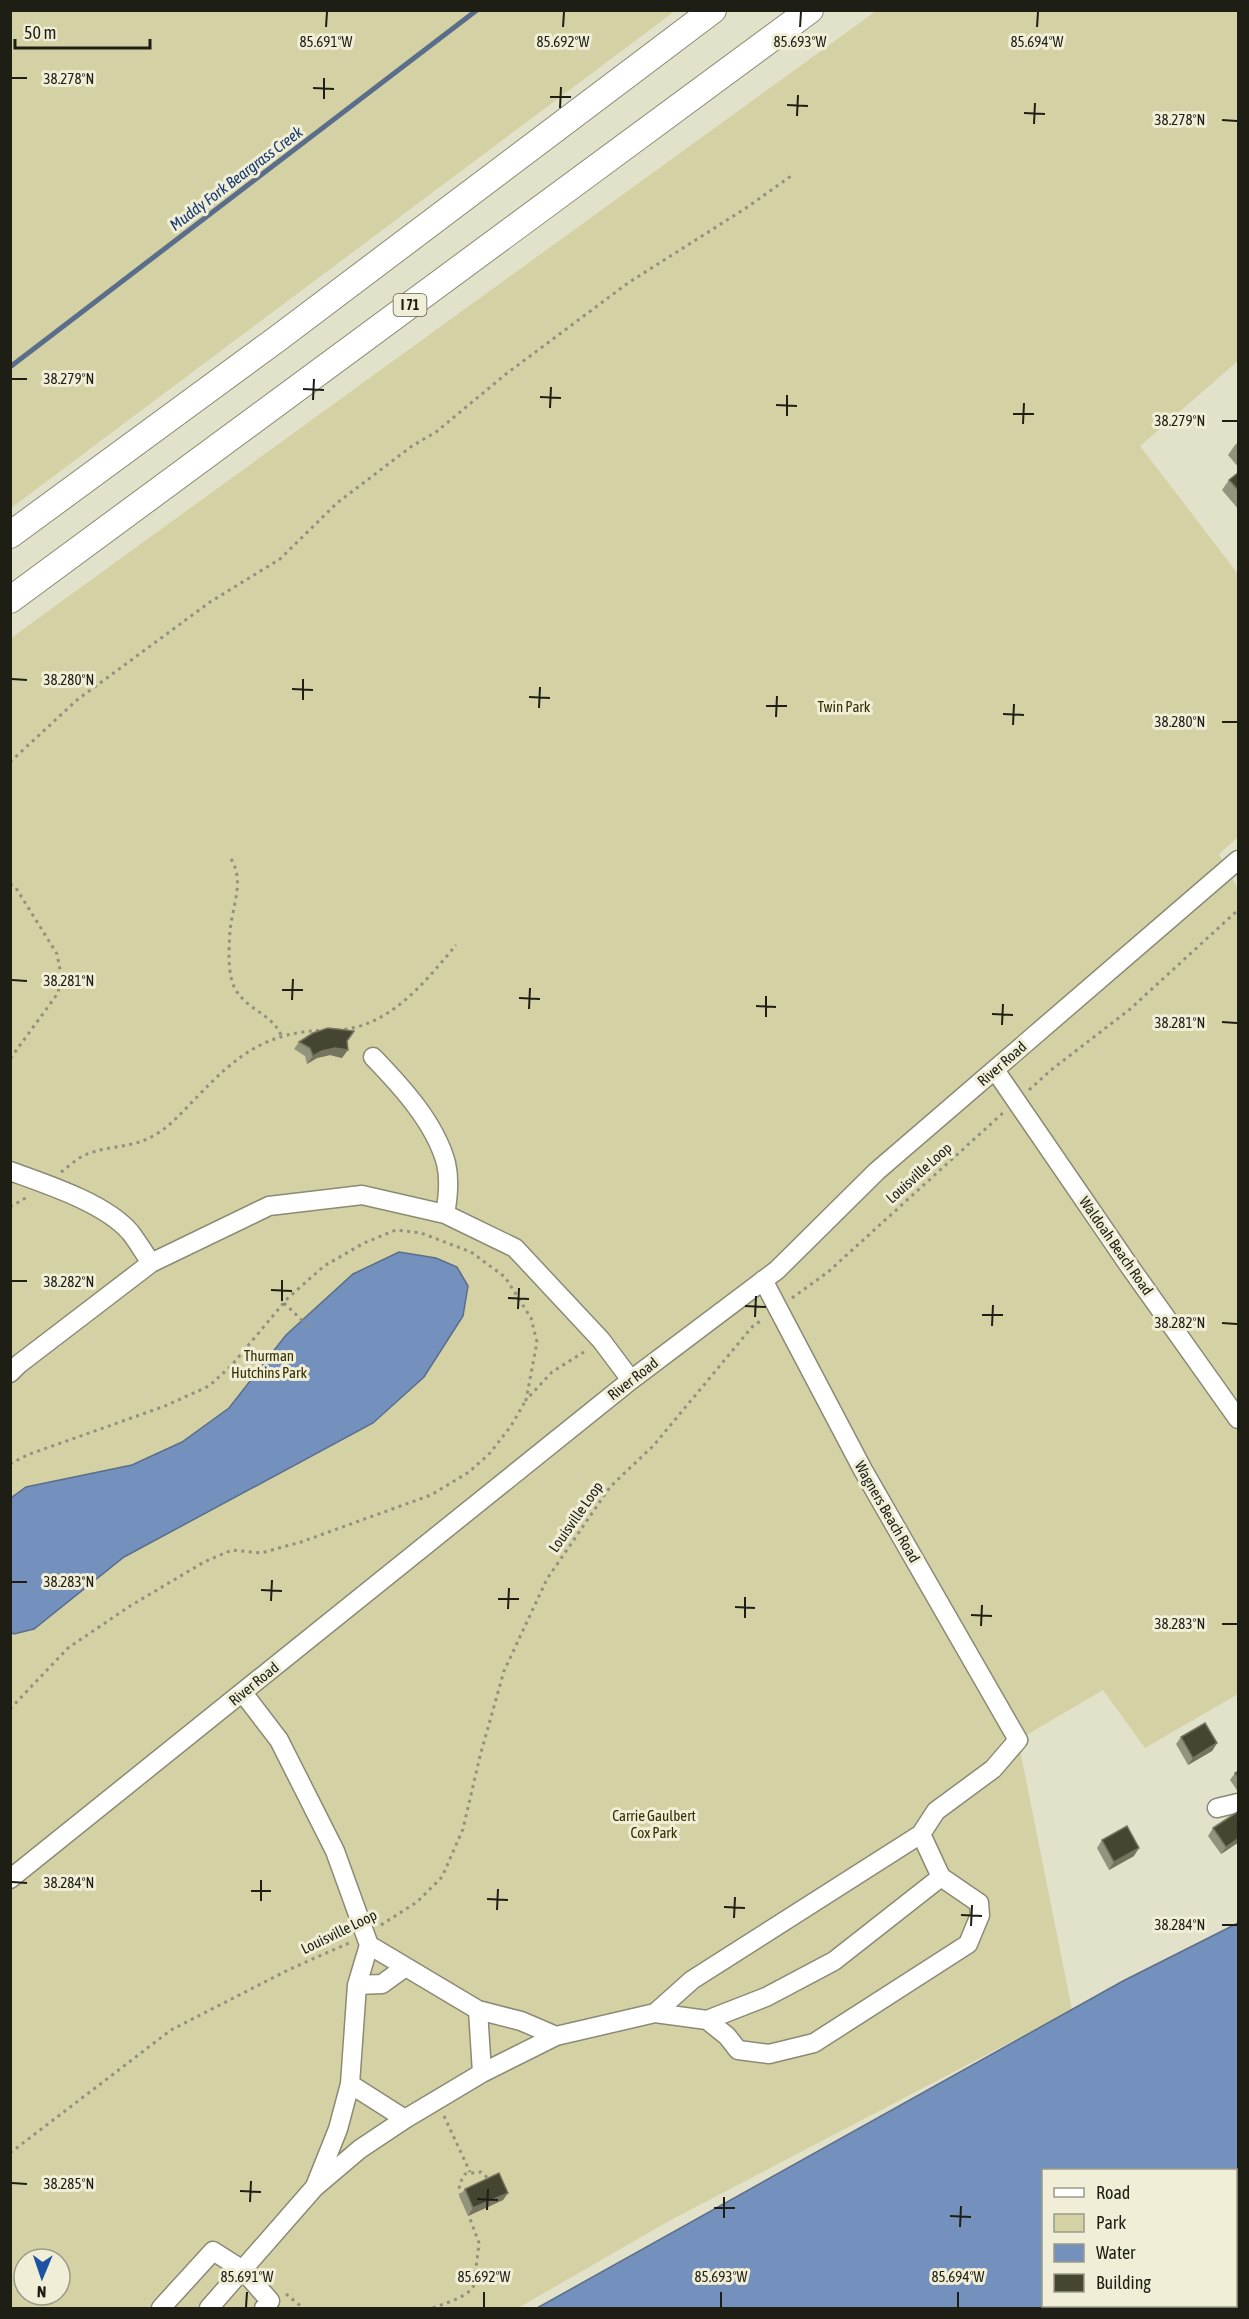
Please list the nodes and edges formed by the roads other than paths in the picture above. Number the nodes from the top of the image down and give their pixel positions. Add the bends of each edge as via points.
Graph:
1 (713, 10) edge
2 (810, 10) edge
3 (10, 535) edge
4 (10, 600) edge
5 (1239, 860) edge
6 (373, 1057) dead end
7 (995, 1070) junction
8 (10, 1171) edge
9 (445, 1214) junction
10 (151, 1263) junction
11 (763, 1280) junction
12 (10, 1373) edge
13 (631, 1380) junction
14 (1239, 1419) edge
15 (243, 1693) junction
16 (1239, 1803) edge
17 (1217, 1808) dead end
18 (921, 1834) junction
19 (941, 1877) junction
20 (10, 1879) edge
21 (367, 1940) junction
22 (404, 1968) junction
23 (357, 1985) junction
24 (478, 2010) junction
25 (655, 2013) junction
26 (707, 2020) junction
27 (556, 2036) junction
28 (482, 2073) junction
29 (350, 2084) junction
30 (405, 2119) junction
31 (314, 2188) junction
32 (243, 2270) junction
33 (160, 2308) edge
34 (209, 2308) edge
35 (264, 2308) edge

1 - 3 highway
2 - 4 highway, I 71
5 - 7 street, River Road
6 - 9 street via 429,1125 446,1164
7 - 11 street, River Road via 877,1172
7 - 14 street, Waldoah Beach Road
8 - 10 street via 99,1208 129,1231
9 - 10 street via 362,1195 269,1206
9 - 13 street via 515,1248 601,1341
10 - 12 street
11 - 13 street, River Road
11 - 18 street, Wagners Beach Road via 863,1470 1018,1740 993,1769 936,1811
13 - 15 street, River Road
15 - 20 street, River Road
15 - 21 street via 279,1740 330,1841
16 - 17 street
18 - 19 street
18 - 25 street via 692,1980
19 - 26 street via 834,1961 766,1997
19 - 26 street via 979,1903 980,1916 968,1944 814,2043 769,2054 738,2050
21 - 22 street
21 - 23 street
22 - 23 street via 382,1984
22 - 24 street
23 - 29 street
24 - 27 street via 521,2021
24 - 28 street
25 - 26 street
25 - 27 street
27 - 28 street
28 - 30 street
29 - 30 street
29 - 31 street via 338,2128
30 - 31 street via 360,2149
31 - 32 street
32 - 33 street via 213,2251
32 - 34 street
32 - 35 street via 270,2301

